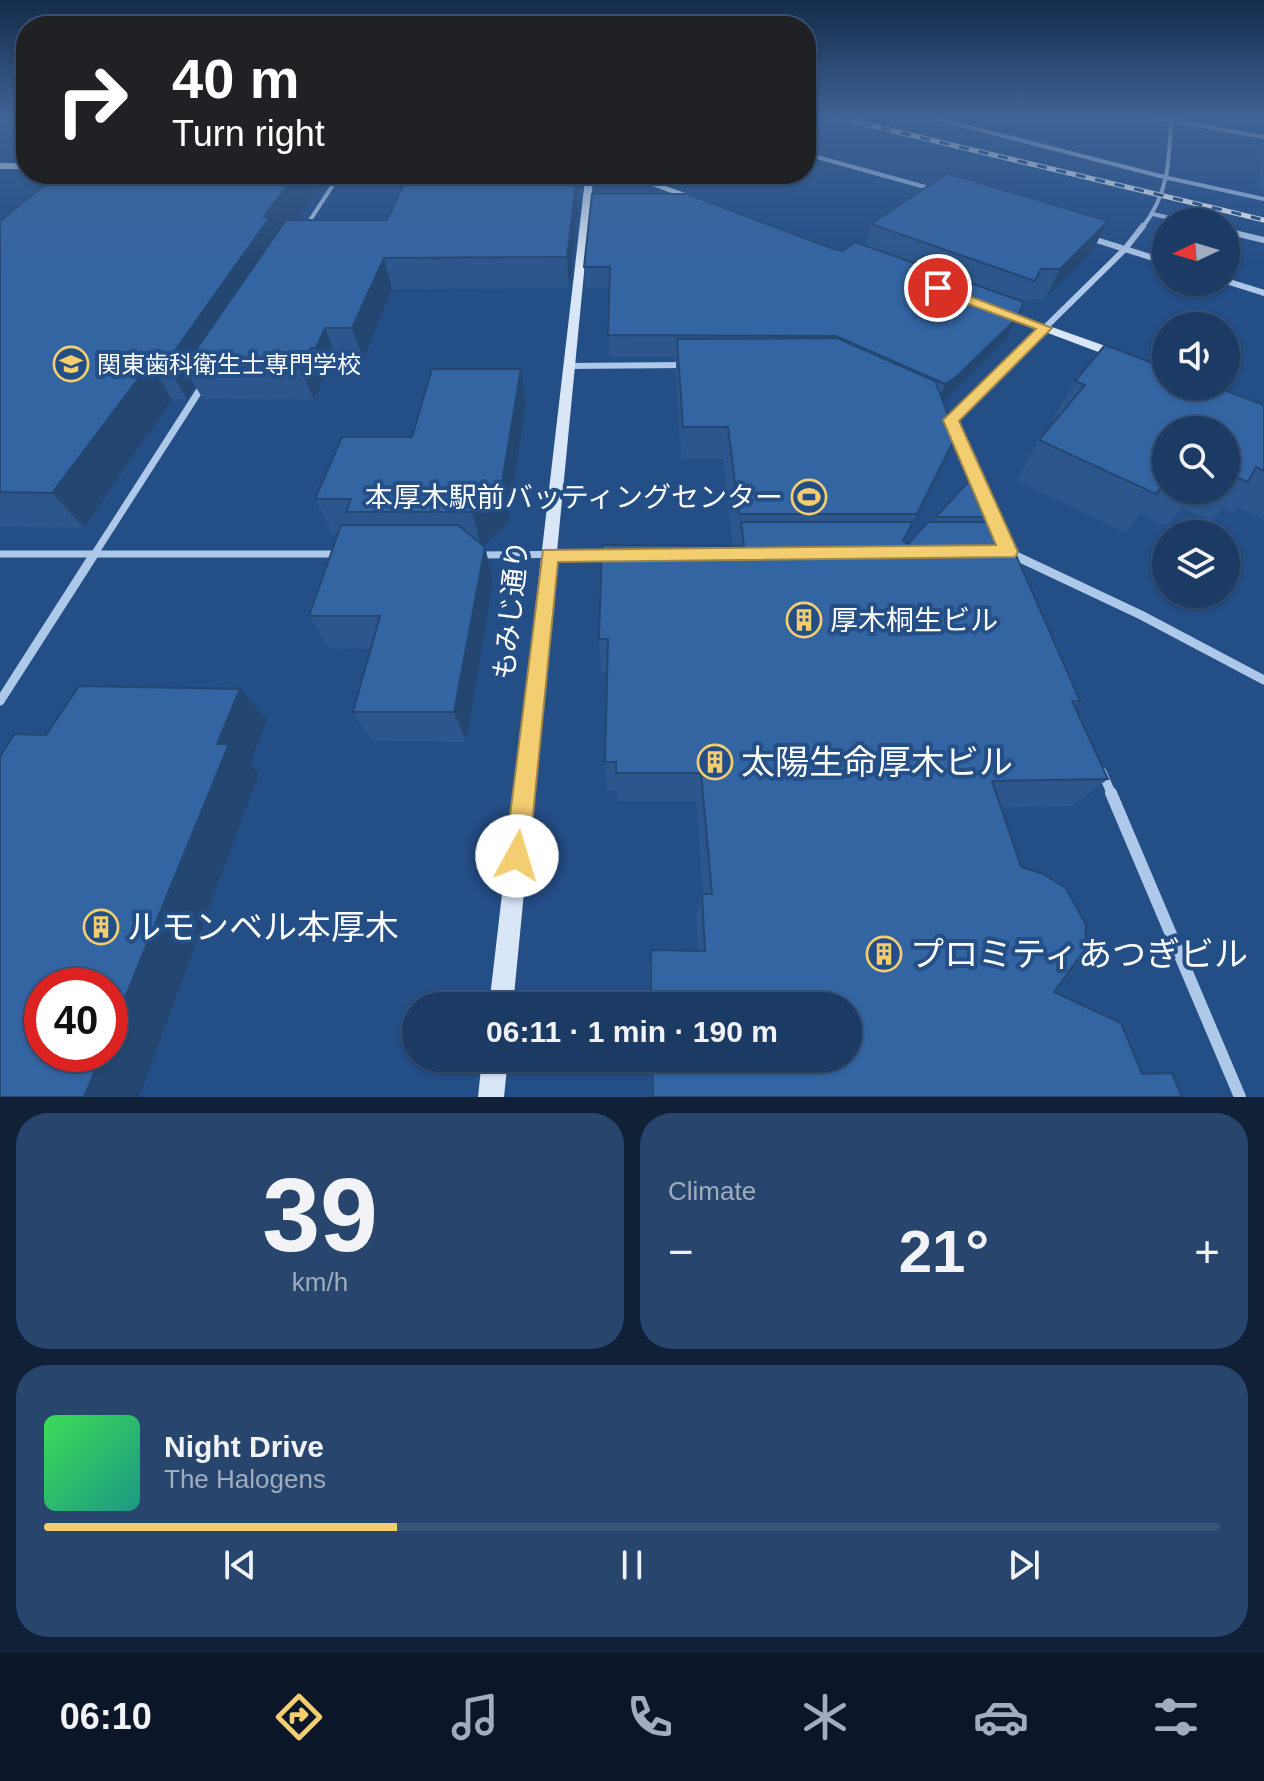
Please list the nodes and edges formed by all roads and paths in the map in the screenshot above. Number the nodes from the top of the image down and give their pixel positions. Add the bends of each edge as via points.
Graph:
1 (846, 165) edge
2 (1118, 165) edge
3 (1169, 165) edge
4 (1168, 178) junction
5 (334, 184) edge
6 (589, 184) edge
7 (655, 184) edge
8 (948, 194) edge
9 (1264, 199) edge
10 (723, 208) edge
11 (1156, 208) edge
12 (1152, 215) edge
13 (1240, 234) edge
14 (1080, 235) edge
15 (298, 239) edge
16 (1264, 240) edge
17 (1125, 249) junction
18 (1152, 258) edge
19 (1240, 285) edge
20 (1264, 293) edge
21 (981, 304) edge
22 (1045, 328) junction
23 (1127, 359) edge
24 (692, 365) edge
25 (569, 366) junction
26 (213, 370) edge
27 (937, 414) edge
28 (951, 420) junction
29 (993, 552) edge
30 (1008, 552) junction
31 (0, 554) edge
32 (93, 554) junction
33 (345, 554) edge
34 (471, 554) edge
35 (613, 554) edge
36 (549, 555) junction
37 (1015, 567) edge
38 (1264, 680) edge
39 (0, 701) edge
40 (1100, 767) edge
41 (502, 992) edge
42 (494, 1072) edge
43 (491, 1097) edge
44 (1240, 1097) edge

1 - 8 street
2 - 4 street
3 - 4 street
4 - 9 street
4 - 11 street
5 - 15 street
6 - 25 street, もみじ通り
7 - 10 street
12 - 17 street
13 - 16 street
14 - 17 street
17 - 18 street
17 - 22 street
19 - 20 street
21 - 22 street
22 - 23 street
22 - 28 street
24 - 25 street
25 - 36 street, もみじ通り
26 - 32 street
27 - 28 street
28 - 30 street
29 - 30 street
30 - 37 street
30 - 38 street
31 - 32 street
32 - 33 street
32 - 39 street
34 - 36 street
35 - 36 street
36 - 41 street, もみじ通り
40 - 44 street
42 - 43 street

